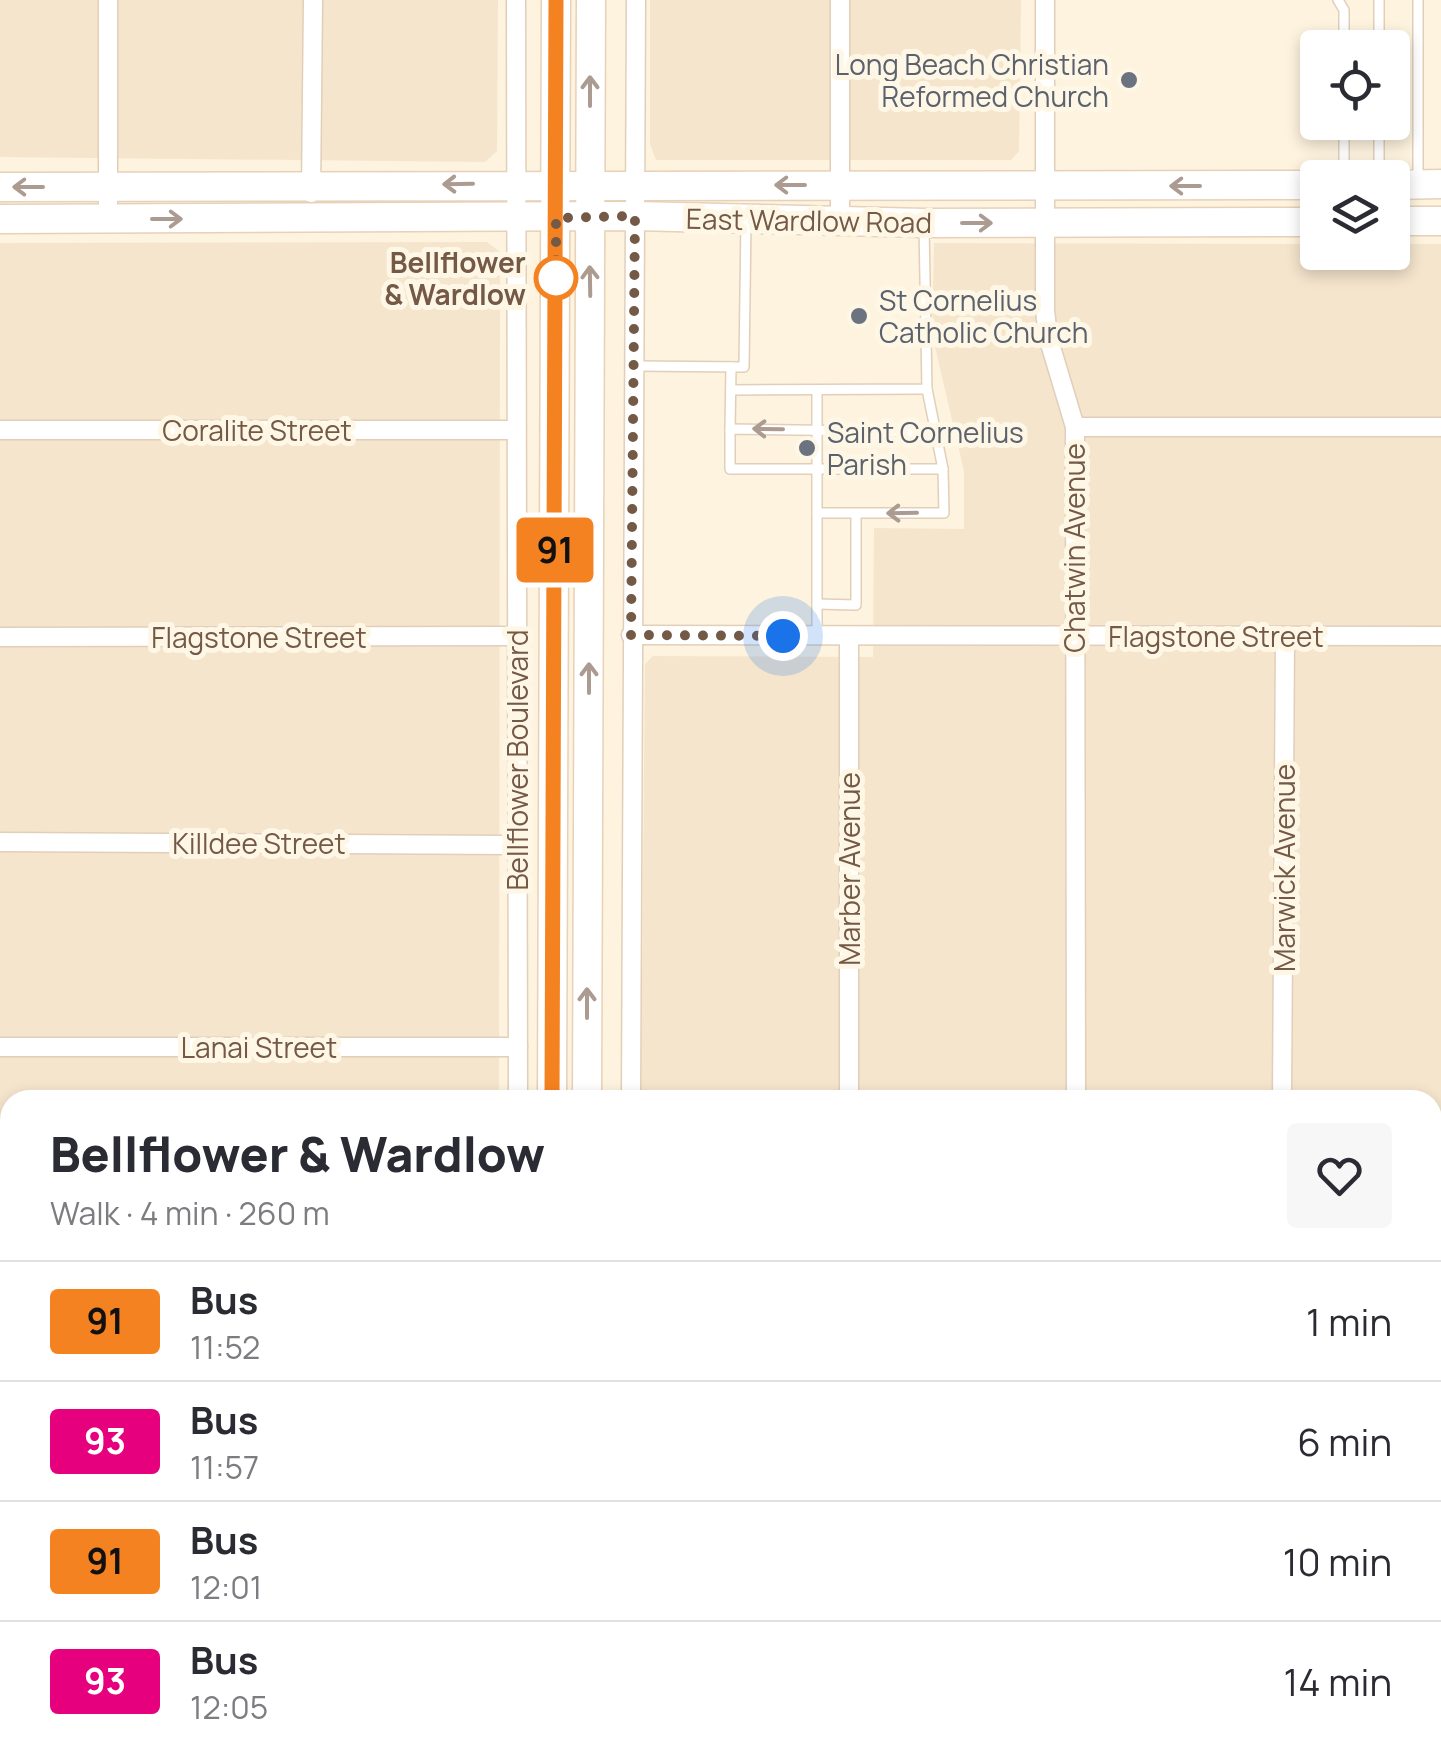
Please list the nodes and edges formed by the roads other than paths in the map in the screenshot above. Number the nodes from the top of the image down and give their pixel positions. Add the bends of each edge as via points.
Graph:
1 (108, 0) edge
2 (312, 0) edge
3 (516, 0) edge
4 (556, 0) edge
5 (590, 0) edge
6 (636, 0) edge
7 (840, 0) edge
8 (1044, 0) edge
9 (1338, 0) edge
10 (1379, 0) edge
11 (1418, 0) edge
12 (1344, 30) edge
13 (1379, 30) edge
14 (514, 183) junction
15 (589, 183) junction
16 (556, 184) junction
17 (636, 184) junction
18 (312, 185) junction
19 (840, 185) junction
20 (1300, 185) edge
21 (1417, 185) edge
22 (107, 186) junction
23 (1045, 186) junction
24 (1250, 186) junction
25 (0, 187) edge
26 (635, 216) junction
27 (515, 218) junction
28 (556, 218) junction
29 (590, 218) junction
30 (746, 218) junction
31 (840, 218) junction
32 (0, 219) edge
33 (108, 219) junction
34 (311, 219) junction
35 (1410, 221) edge
36 (1441, 221) edge
37 (1250, 222) junction
38 (1300, 222) edge
39 (924, 223) junction
40 (1045, 223) junction
41 (634, 366) junction
42 (731, 367) junction
43 (927, 388) junction
44 (731, 390) junction
45 (816, 390) junction
46 (1075, 427) junction
47 (1441, 427) edge
48 (730, 429) junction
49 (0, 430) edge
50 (514, 430) junction
51 (816, 430) junction
52 (935, 432) junction
53 (816, 469) junction
54 (943, 469) junction
55 (816, 513) junction
56 (856, 514) junction
57 (817, 604) junction
58 (631, 635) junction
59 (1074, 635) junction
60 (517, 636) junction
61 (1285, 636) junction
62 (1441, 636) edge
63 (817, 637) junction
64 (849, 637) junction
65 (0, 638) edge
66 (0, 842) edge
67 (518, 845) junction
68 (518, 1046) junction
69 (0, 1048) edge
70 (518, 1090) edge
71 (552, 1090) edge
72 (587, 1090) edge
73 (631, 1090) edge
74 (849, 1090) edge
75 (1076, 1090) edge
76 (1282, 1090) edge

1 - 22 street
2 - 18 street
3 - 14 street, Bellflower Boulevard
4 - 16 main road, Bellflower Boulevard
15 -> 5 main road
6 - 17 street
7 - 19 street
8 - 23 street, Chatwin Avenue
9 - 12 lane
10 - 13 lane
11 - 21 lane
14 - 16 main road, East Wardlow Road
14 -> 18 main road, East Wardlow Road
14 - 27 street, Bellflower Boulevard
15 - 16 main road, East Wardlow Road
15 - 17 main road, East Wardlow Road
15 - 29 main road
16 - 28 main road, Bellflower Boulevard
19 -> 17 main road, East Wardlow Road
17 - 26 street
18 - 22 main road, East Wardlow Road
18 - 34 street
19 - 23 main road, East Wardlow Road
19 - 31 street
20 - 24 main road, East Wardlow Road
22 -> 25 main road, East Wardlow Road
22 - 33 street
24 -> 23 main road, East Wardlow Road
23 - 40 street, Chatwin Avenue
24 - 37 main road
26 - 29 main road, East Wardlow Road
26 - 30 main road, East Wardlow Road
26 - 41 street
27 - 28 main road, East Wardlow Road
27 - 34 main road, East Wardlow Road
27 - 50 street, Bellflower Boulevard
28 - 29 main road, East Wardlow Road
28 - 71 main road, Bellflower Boulevard
72 -> 29 main road
30 - 31 main road, East Wardlow Road
30 - 42 lane via 744,367
31 - 39 main road, East Wardlow Road
32 - 33 main road, East Wardlow Road
33 -> 34 main road, East Wardlow Road
35 - 36 main road
37 - 38 main road, East Wardlow Road
37 - 40 main road, East Wardlow Road
39 -> 40 main road, East Wardlow Road
39 - 43 lane
40 - 46 street, Chatwin Avenue via 1048,337
41 - 42 lane
41 - 58 street
42 - 44 lane
43 - 45 lane
43 - 52 lane
44 - 45 lane
44 - 48 lane
45 - 51 lane
46 - 47 street
46 - 59 street, Chatwin Avenue
51 -> 48 lane
48 - 53 lane via 730,469
49 - 50 street, Coralite Street
50 - 60 street, Bellflower Boulevard
51 - 52 lane
51 - 53 lane
52 - 54 lane
53 - 54 lane
53 - 55 lane
54 -> 56 lane via 944,512
55 - 56 lane
55 - 57 lane
56 - 57 lane via 856,605
57 - 63 lane
58 - 63 street, Flagstone Street
58 - 73 street
59 - 61 street, Flagstone Street
59 - 64 street, Flagstone Street
59 - 75 street, Chatwin Avenue
60 - 65 street, Flagstone Street
60 - 67 street, Bellflower Boulevard
61 - 62 street, Flagstone Street
61 - 76 street, Marwick Avenue
63 - 64 street, Flagstone Street
64 - 74 street, Marber Avenue
66 - 67 street, Killdee Street
67 - 68 street, Bellflower Boulevard
68 - 69 street, Lanai Street
68 - 70 street, Bellflower Boulevard

